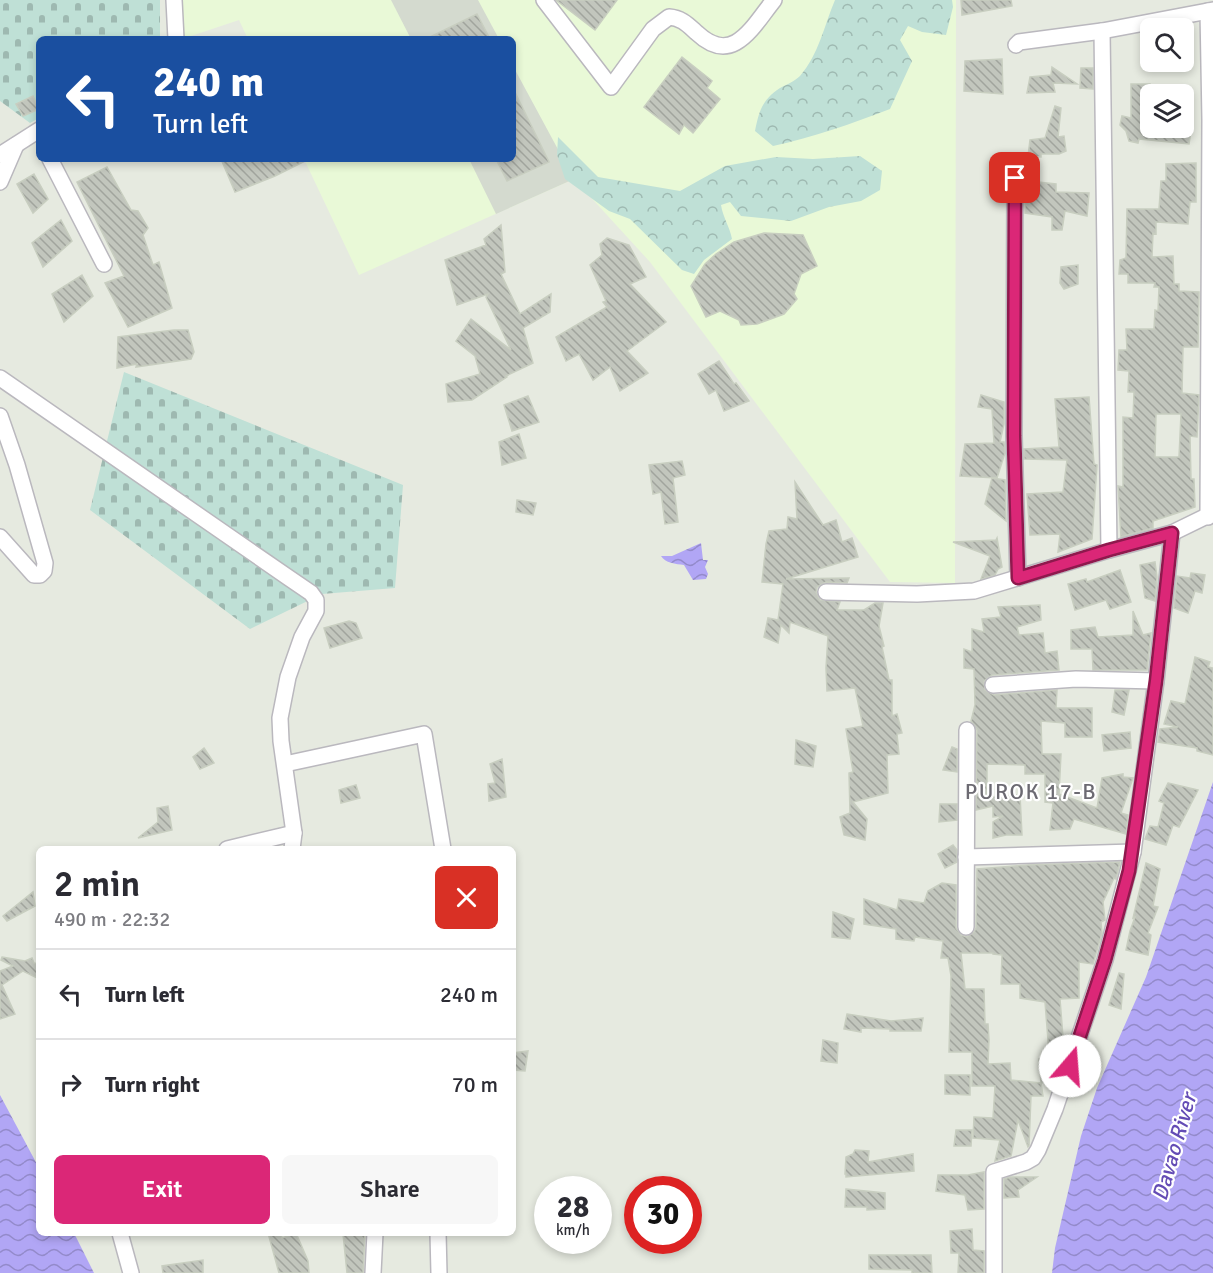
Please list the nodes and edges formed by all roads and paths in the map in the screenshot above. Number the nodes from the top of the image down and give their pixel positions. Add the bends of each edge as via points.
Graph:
1 (174, 0) edge
2 (544, 0) edge
3 (774, 0) edge
4 (1211, 11) edge
5 (1102, 30) junction
6 (176, 36) edge
7 (1016, 45) dead end
8 (36, 134) edge
9 (16, 145) junction
10 (0, 155) edge
11 (52, 162) edge
12 (1015, 178) dead end
13 (0, 182) edge
14 (104, 264) dead end
15 (0, 378) edge
16 (0, 416) edge
17 (1211, 515) edge
18 (1172, 533) junction
19 (0, 537) edge
20 (1109, 550) junction
21 (1018, 578) junction
22 (826, 592) dead end
23 (1156, 681) junction
24 (993, 685) dead end
25 (967, 730) dead end
26 (285, 764) junction
27 (293, 841) edge
28 (252, 846) edge
29 (442, 846) edge
30 (1132, 852) junction
31 (966, 857) junction
32 (966, 927) dead end
33 (122, 1236) edge
34 (375, 1236) edge
35 (438, 1236) edge
36 (130, 1273) edge
37 (373, 1273) edge
38 (439, 1273) edge
39 (994, 1273) edge

1 - 6 street
2 - 3 street via 611,87 653,29 669,17 684,21 709,42 732,45 743,39
4 - 5 street
4 - 17 street
5 - 7 street
5 - 20 street
8 - 9 street
9 - 10 street
9 - 13 street
11 - 14 street
12 - 21 street
15 - 26 street via 316,600 316,611 302,637 280,718
16 - 19 street via 45,562 44,571 34,574
17 - 18 street
18 - 20 street
18 - 23 street
20 - 21 street
21 - 22 street via 974,591
23 - 24 street via 1076,679
23 - 30 street
25 - 31 street
26 - 27 street
26 - 29 street via 424,735
27 - 28 street
30 - 31 street
30 - 39 street via 1105,960 1038,1150 1026,1162 994,1172
31 - 32 street
33 - 36 street
34 - 37 street
35 - 38 street

